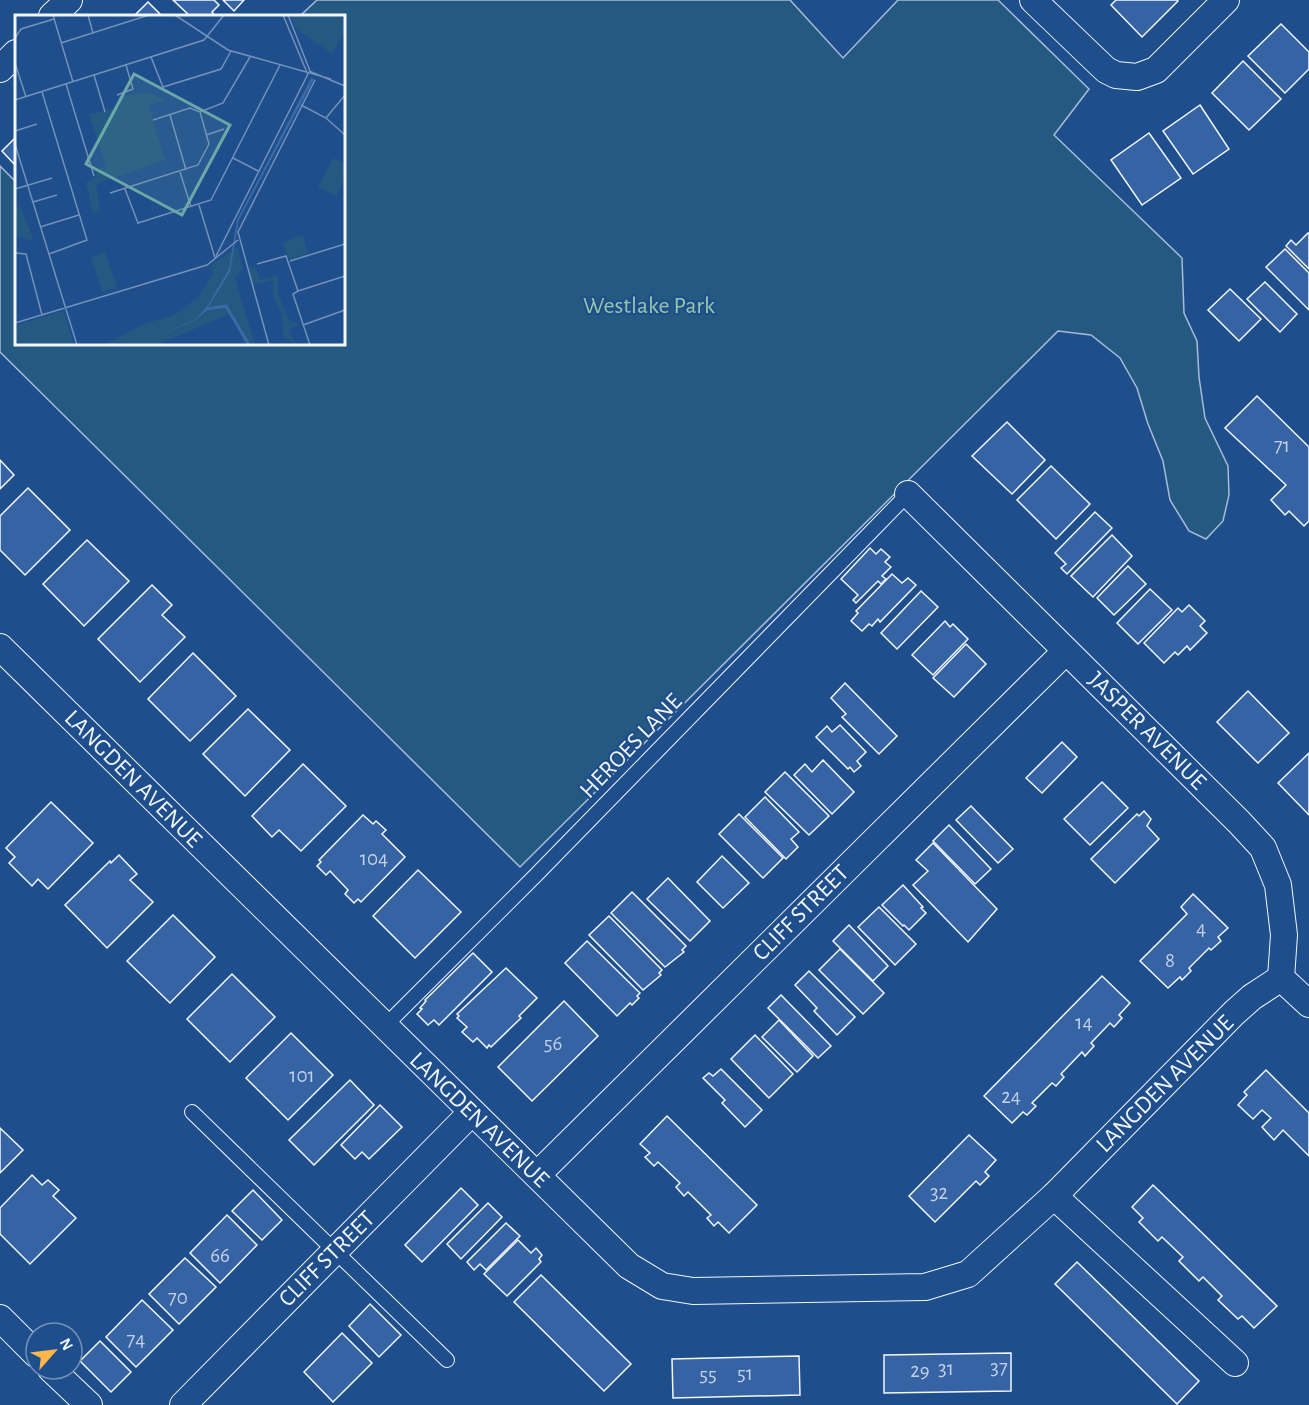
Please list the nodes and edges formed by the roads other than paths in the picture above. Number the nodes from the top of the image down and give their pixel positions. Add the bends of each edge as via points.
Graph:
1 (69, 0) edge
2 (1033, 0) edge
3 (1226, 0) edge
4 (53, 15) edge
5 (908, 494) joint
6 (0, 647) edge
7 (1066, 651) junction
8 (1281, 978) junction
9 (1309, 1004) edge
10 (384, 1027) junction
11 (192, 1112) dead end
12 (471, 1113) junction
13 (537, 1175) junction
14 (1054, 1196) junction
15 (334, 1252) junction
16 (0, 1318) edge
17 (24, 1342) edge
18 (447, 1360) dead end
19 (1235, 1363) dead end
20 (64, 1381) edge
21 (89, 1405) edge
22 (183, 1405) edge

1 - 4 street
2 - 3 street via 1106,70 1137,77 1156,70
5 - 7 street, JASPER AVENUE
5 - 10 lane, HEROES LANE
6 - 10 street, LANGDEN AVENUE
7 - 8 street, JASPER AVENUE via 1263,848 1278,885 1284,935
7 - 13 street, CLIFF STREET
8 - 9 street
8 - 14 street, LANGDEN AVENUE via 1234,1013
10 - 12 street, LANGDEN AVENUE
11 - 15 lane
12 - 13 street, LANGDEN AVENUE
12 - 15 street, CLIFF STREET
13 - 14 street, LANGDEN AVENUE via 629,1266 662,1286 693,1291 925,1287 968,1274
14 - 19 street
15 - 18 lane
15 - 22 street, CLIFF STREET
16 - 17 street
20 - 21 street

